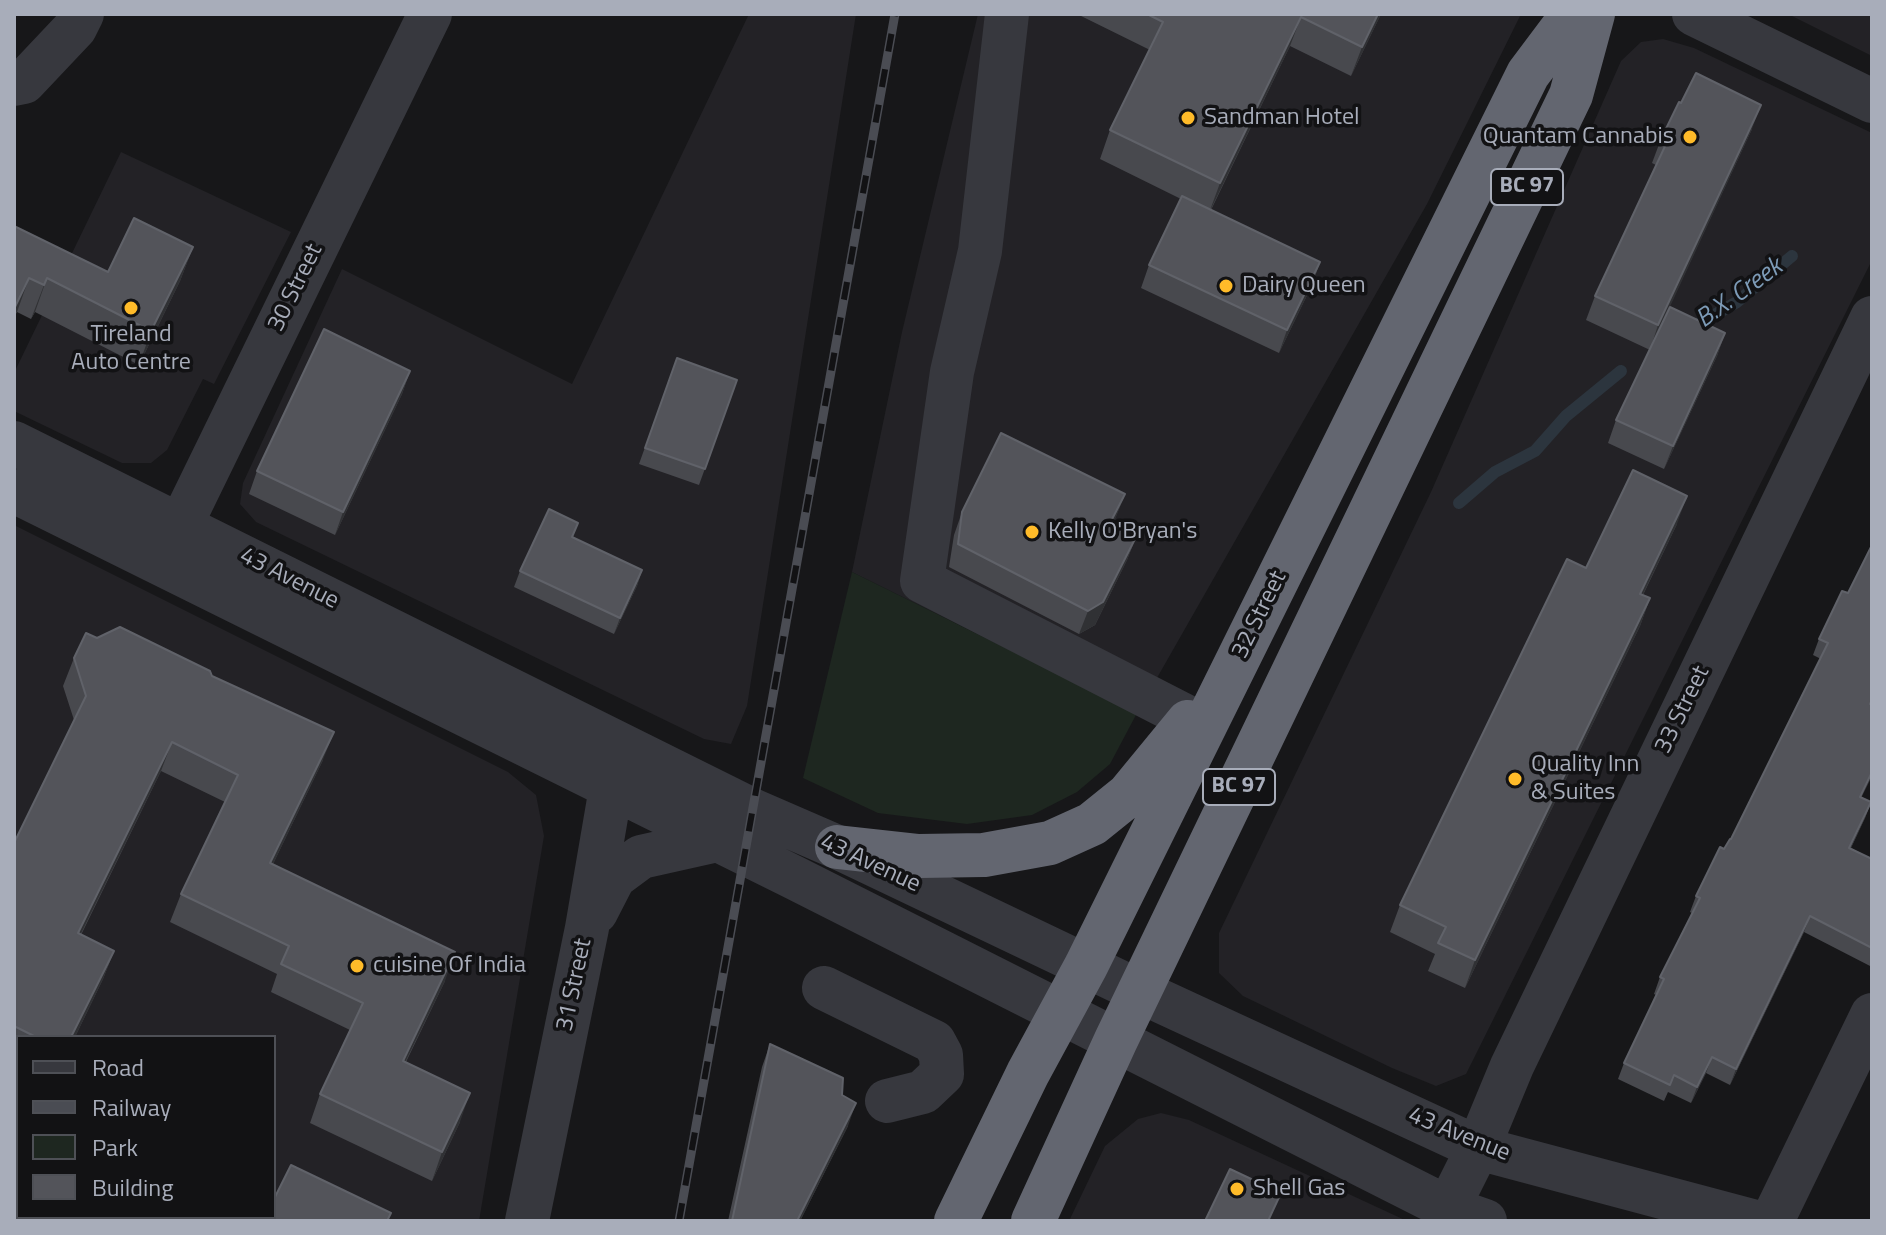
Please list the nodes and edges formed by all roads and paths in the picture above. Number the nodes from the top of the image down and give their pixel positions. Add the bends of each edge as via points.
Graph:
1 (82, 14) edge
2 (430, 14) edge
3 (1007, 14) edge
4 (1573, 14) edge
5 (1593, 14) edge
6 (1694, 14) edge
7 (14, 84) edge
8 (1872, 101) edge
9 (1872, 318) edge
10 (14, 443) edge
11 (14, 491) edge
12 (172, 543) junction
13 (1236, 665) junction
14 (1191, 719) junction
15 (618, 768) junction
16 (717, 840) junction
17 (837, 847) junction
18 (587, 928) junction
19 (1086, 966) junction
20 (824, 988) dead end
21 (1141, 992) junction
22 (1062, 1013) junction
23 (1872, 1015) edge
24 (1116, 1040) junction
25 (887, 1101) dead end
26 (1478, 1148) junction
27 (1466, 1214) edge
28 (527, 1221) edge
29 (956, 1221) edge
30 (1033, 1221) edge
31 (1752, 1221) edge
32 (1772, 1221) edge

1 - 7 street via 24,82
2 - 12 street, 30 Street
3 - 14 street via 980,251 952,372 922,581
4 - 13 highway, 32 Street / BC 97 via 1528,74
5 - 21 highway, BC 97 via 1571,95
6 - 8 street
9 - 26 street, 33 Street via 1512,1066
10 - 12 street, 43 Avenue
11 - 12 street, 43 Avenue
12 - 15 street, 43 Avenue
13 - 14 highway
13 - 19 highway, 32 Street / BC 97
14 - 17 highway via 1128,795 1092,824 1050,843 984,855 919,856
15 - 16 street, 43 Avenue
15 - 17 street, 43 Avenue via 754,811
15 - 18 street, 31 Street
16 - 18 street via 641,857 614,877
16 - 22 street, 43 Avenue
17 - 19 street, 43 Avenue
18 - 28 street, 31 Street
19 - 21 street, 43 Avenue
19 - 22 highway, 32 Street / BC 97
20 - 25 street via 934,1042 942,1074 923,1092
21 - 24 highway, BC 97
21 - 26 street, 43 Avenue
22 - 24 street, 43 Avenue
22 - 29 highway, 32 Street / BC 97
23 - 32 street
24 - 27 street, 43 Avenue
24 - 30 highway, BC 97
26 - 27 street, 33 Street
26 - 31 street, 43 Avenue

